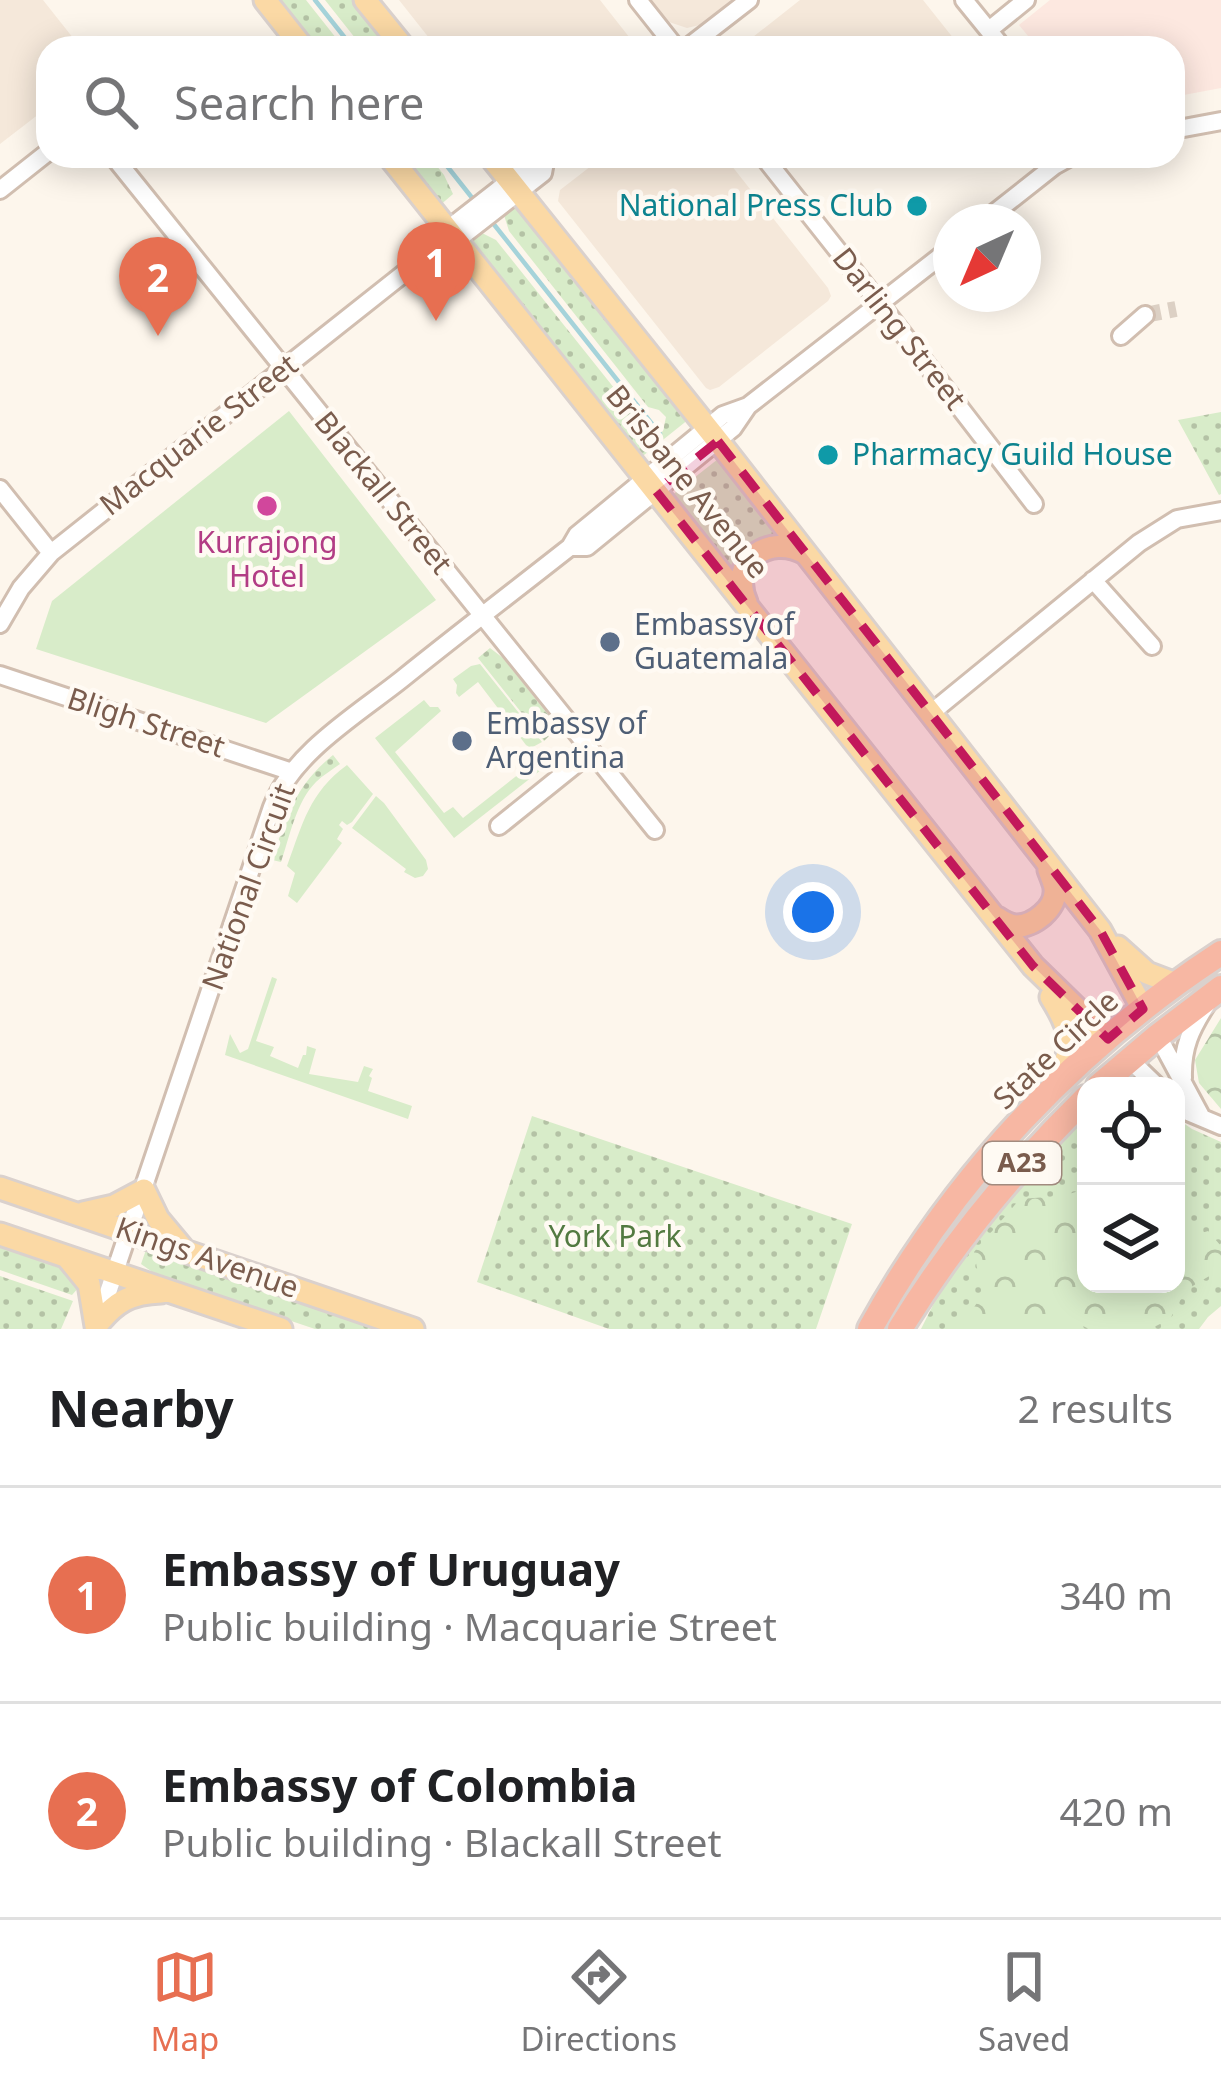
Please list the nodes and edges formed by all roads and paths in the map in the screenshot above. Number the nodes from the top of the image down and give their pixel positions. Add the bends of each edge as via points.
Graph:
1 (265, 0) edge
2 (365, 0) edge
3 (638, 0) edge
4 (749, 0) edge
5 (964, 0) edge
6 (1027, 0) edge
7 (989, 30) junction
8 (294, 36) edge
9 (394, 36) edge
10 (666, 36) edge
11 (702, 36) edge
12 (994, 36) edge
13 (1221, 121) edge
14 (1185, 128) edge
15 (36, 162) edge
16 (123, 168) edge
17 (399, 168) edge
18 (500, 168) edge
19 (529, 168) edge
20 (772, 168) edge
21 (1051, 168) edge
22 (514, 186) junction
23 (0, 190) edge
24 (1006, 204) edge
25 (452, 235) junction
26 (933, 262) edge
27 (880, 304) junction
28 (1144, 315) tunnel mouth
29 (1121, 336) dead end
30 (283, 369) junction
31 (713, 434) junction
32 (651, 484) junction
33 (0, 489) edge
34 (1034, 504) dead end
35 (1221, 511) edge
36 (51, 553) junction
37 (806, 554) junction
38 (1094, 580) junction
39 (749, 608) junction
40 (482, 616) junction
41 (0, 624) edge
42 (1152, 646) dead end
43 (0, 675) edge
44 (931, 713) junction
45 (591, 752) junction
46 (292, 772) junction
47 (499, 826) dead end
48 (655, 830) dead end
49 (1044, 858) junction
50 (991, 913) junction
51 (1100, 930) junction
52 (1221, 953) edge
53 (1033, 966) junction
54 (1175, 984) junction
55 (1218, 991) edge
56 (1143, 1009) junction
57 (1158, 1036) junction
58 (1108, 1039) junction
59 (1129, 1059) junction
60 (1109, 1077) edge
61 (1148, 1077) edge
62 (1182, 1077) edge
63 (1183, 1077) edge
64 (1185, 1082) edge
65 (1057, 1084) junction
66 (1077, 1108) edge
67 (1185, 1111) edge
68 (1201, 1116) junction
69 (1221, 1126) edge
70 (0, 1188) edge
71 (143, 1190) junction
72 (78, 1214) junction
73 (129, 1231) junction
74 (0, 1234) edge
75 (183, 1250) junction
76 (65, 1255) junction
77 (115, 1272) junction
78 (169, 1291) junction
79 (96, 1328) edge
80 (409, 1328) edge
81 (281, 1329) edge
82 (870, 1329) edge
83 (900, 1329) edge

1 - 8 main road
2 - 9 main road
3 - 10 street
4 - 11 street
5 - 7 street
6 - 7 street
7 - 12 street
13 - 14 street
15 - 23 street
16 - 30 street, Blackall Street
17 - 25 main road, Brisbane Avenue
18 - 22 main road, Brisbane Avenue
19 - 22 street, Macquarie Street
20 - 27 street, Darling Street
21 - 24 street
22 - 25 street, Macquarie Street
22 - 31 main road, Brisbane Avenue
25 - 30 street, Macquarie Street via 434,258 417,263
25 - 32 main road, Brisbane Avenue
26 - 27 street, National Circuit
27 - 31 street, National Circuit via 748,406 723,415
27 - 34 street, Darling Street
28 - 29 street
30 - 36 street, Macquarie Street
30 - 40 street, Blackall Street
31 - 32 street, National Circuit
31 - 37 main road, Brisbane Avenue
32 - 39 main road, Brisbane Avenue
32 - 40 street, National Circuit
33 - 36 street
35 - 38 street via 1177,519
36 - 41 street, Macquarie Street
37 - 39 main road via 781,545 756,554 741,583
37 - 44 main road, Brisbane Avenue
38 - 42 street
38 - 44 street
39 - 50 main road, Brisbane Avenue
40 - 45 street, Blackall Street
40 - 46 street, National Circuit
43 - 46 street, Bligh Street
44 - 49 main road, Brisbane Avenue
45 - 47 street
45 - 48 street, Blackall Street
46 - 71 street, National Circuit via 272,807
49 - 50 main road via 1055,889 1046,911 1017,926
49 - 51 main road, Brisbane Avenue
50 - 53 main road, Brisbane Avenue
51 - 54 main road via 1142,970
51 - 56 main road, Brisbane Avenue
52 - 54 highway, State Circle
53 - 58 main road, Brisbane Avenue
53 - 65 main road via 1070,1032
54 - 56 highway, State Circle
55 - 57 highway, State Circle
55 - 63 street via 1188,1035
56 - 57 highway, Brisbane Avenue
56 - 58 highway, State Circle
57 - 59 highway, State Circle
57 - 62 street
58 - 59 highway, Brisbane Avenue
58 - 65 highway, State Circle
59 - 60 highway, State Circle
59 - 61 street
64 - 68 street
65 - 82 highway, State Circle via 950,1204
66 - 83 highway, State Circle / A23 via 1002,1187
67 - 68 street
68 - 69 street
70 - 72 main road, Kings Avenue
71 - 72 main road
71 - 73 street, National Circuit
71 - 75 main road
72 - 73 main road, Kings Avenue
73 - 75 main road, Kings Avenue
73 - 77 street, National Circuit
74 - 76 main road, Kings Avenue
75 - 80 main road, Kings Avenue
76 - 77 main road, Kings Avenue
76 - 79 main road via 89,1285
77 - 78 main road, Kings Avenue
77 - 79 street, National Circuit
78 - 79 main road via 123,1299
78 - 81 main road, Kings Avenue

